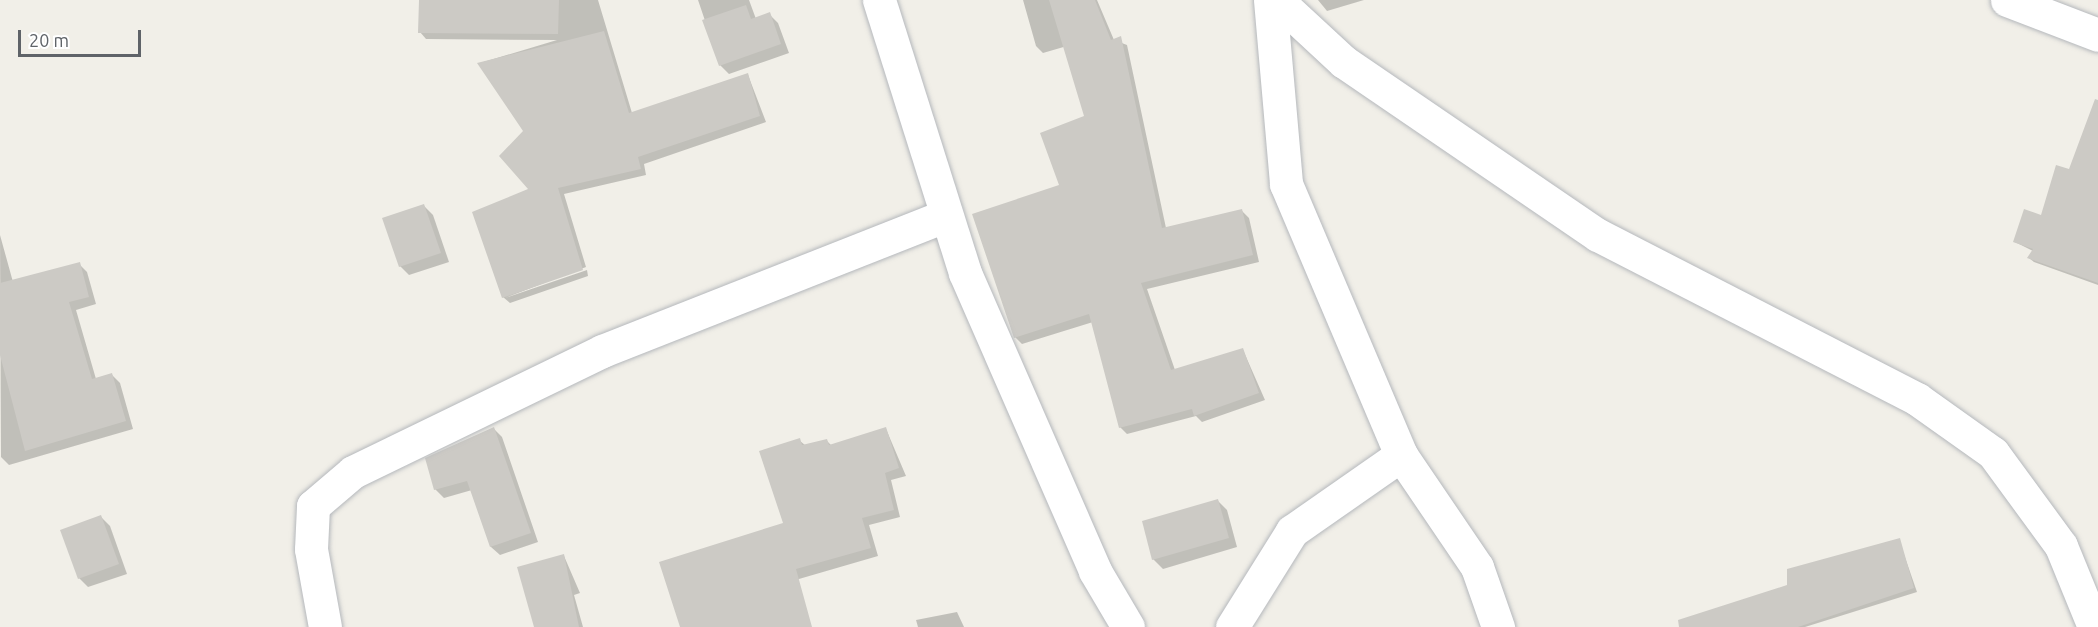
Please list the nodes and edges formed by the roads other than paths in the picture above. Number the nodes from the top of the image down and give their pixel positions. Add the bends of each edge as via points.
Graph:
1 (879, 0) edge
2 (1270, 0) edge
3 (1277, 0) edge
4 (2007, 0) edge
5 (2098, 35) edge
6 (945, 216) junction
7 (1401, 455) junction
8 (325, 627) edge
9 (1128, 627) edge
10 (1232, 627) edge
11 (1498, 627) edge
12 (2094, 627) edge

1 - 6 street
2 - 7 street via 1286,184
3 - 12 street via 1344,62 1598,235 1917,399 1993,453 2061,546
4 - 5 street
6 - 8 street via 602,351 353,472 313,506 311,549
6 - 9 street via 1090,560
7 - 10 street via 1292,531
7 - 11 street via 1477,567

